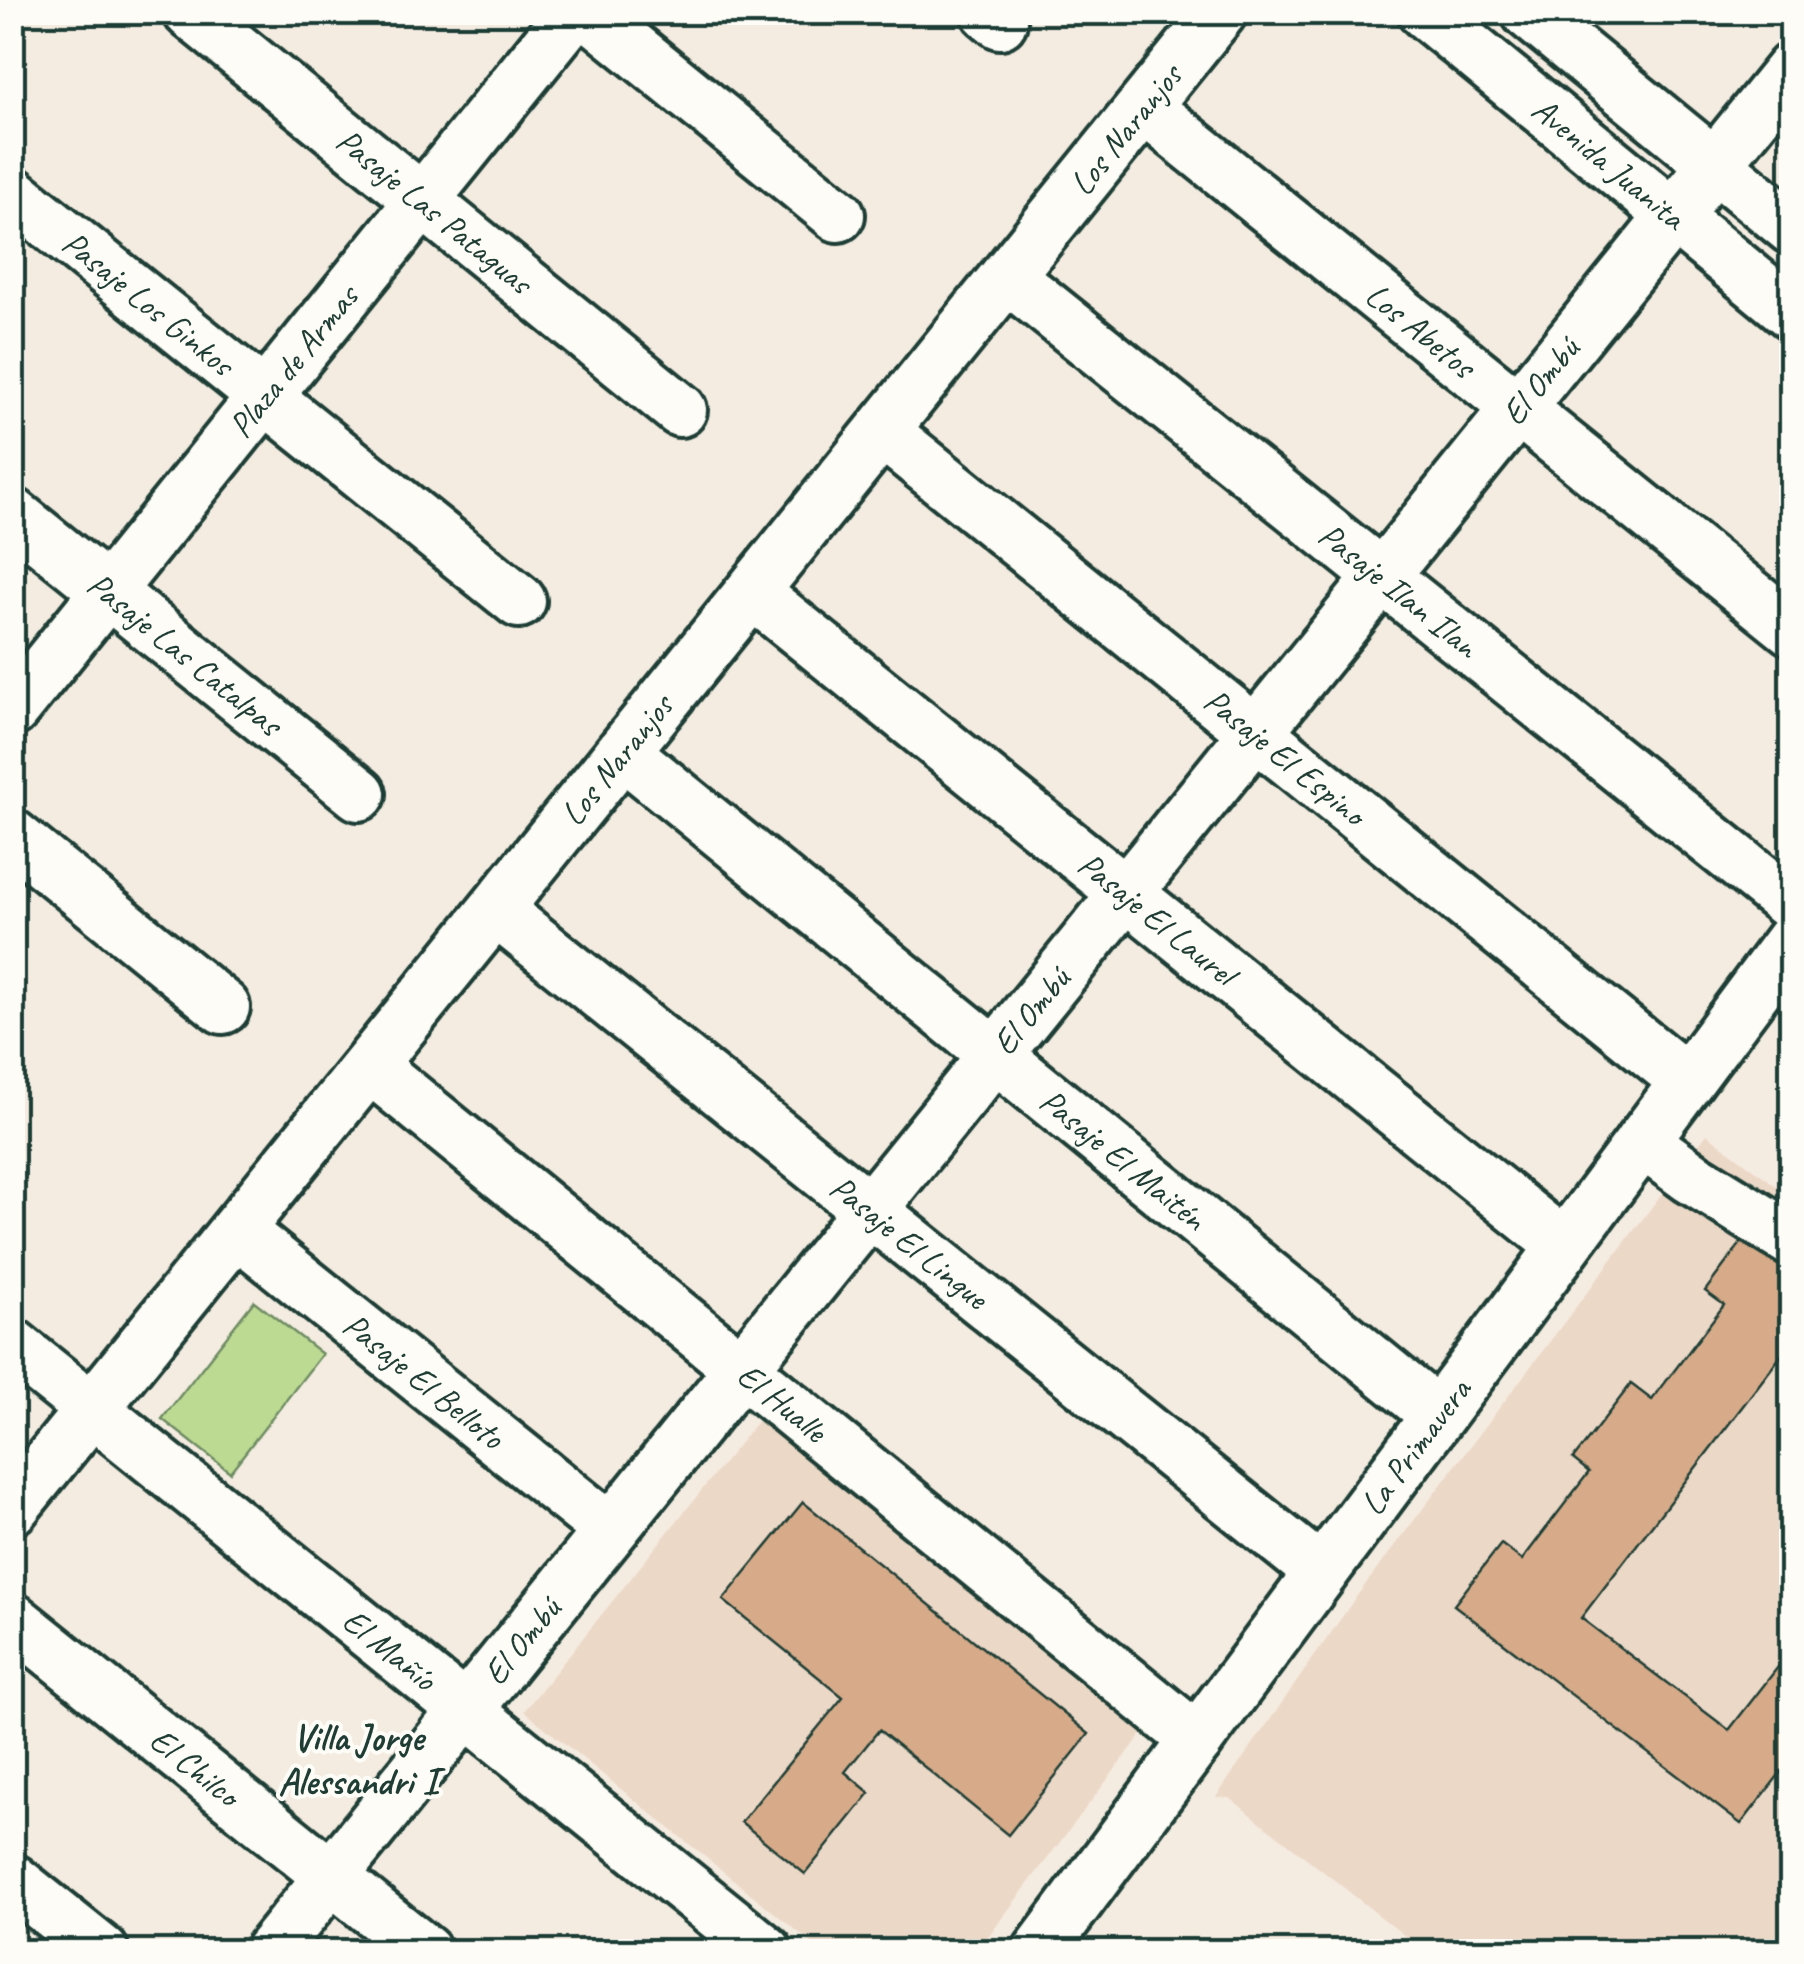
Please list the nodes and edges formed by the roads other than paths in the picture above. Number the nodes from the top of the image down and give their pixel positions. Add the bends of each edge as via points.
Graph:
1 (190, 12) edge
2 (574, 12) edge
3 (588, 12) edge
4 (1220, 12) edge
5 (1425, 12) edge
6 (1528, 12) edge
7 (1792, 68) edge
8 (1144, 107) junction
9 (1714, 164) junction
10 (12, 193) edge
11 (422, 200) junction
12 (838, 214) dead end
13 (1673, 216) junction
14 (1792, 228) edge
15 (1008, 276) junction
16 (1792, 313) edge
17 (265, 396) junction
18 (1518, 408) junction
19 (680, 410) dead end
20 (882, 430) junction
21 (12, 514) edge
22 (1382, 576) junction
23 (108, 591) junction
24 (752, 592) junction
25 (519, 601) dead end
26 (1792, 629) edge
27 (12, 710) edge
28 (1255, 732) junction
29 (623, 752) junction
30 (359, 794) dead end
31 (12, 836) edge
32 (1126, 893) junction
33 (1792, 906) edge
34 (496, 910) junction
35 (1792, 940) edge
36 (224, 1008) dead end
37 (995, 1054) junction
38 (370, 1066) junction
39 (1686, 1081) junction
40 (1642, 1141) junction
41 (869, 1210) junction
42 (1784, 1219) edge
43 (238, 1230) junction
44 (1564, 1246) junction
45 (12, 1345) edge
46 (741, 1368) junction
47 (93, 1410) junction
48 (1438, 1415) junction
49 (12, 1508) edge
50 (610, 1530) junction
51 (1321, 1572) junction
52 (12, 1619) edge
53 (465, 1710) junction
54 (1197, 1740) junction
55 (331, 1876) junction
56 (12, 1880) edge
57 (102, 1952) edge
58 (270, 1952) edge
59 (426, 1952) edge
60 (766, 1952) edge
61 (1039, 1952) edge

1 - 11 street, Pasaje Las Pataguas
2 - 11 street, Plaza de Armas
3 - 12 street
4 - 8 street, Los Naranjos
5 - 13 street, Avenida Juanita
6 - 9 street, Avenida Juanita
7 - 9 street, El Ombú
8 - 15 street, Los Naranjos
8 - 18 street, Los Abetos
9 - 13 street, El Ombú
9 - 14 street, Avenida Juanita
10 - 17 street, Pasaje Los Ginkos
11 - 17 street, Plaza de Armas
11 - 19 street, Pasaje Las Pataguas
13 - 16 street, Avenida Juanita
13 - 18 street, El Ombú
15 - 20 street, Los Naranjos
15 - 22 street, Pasaje Ilan Ilan
17 - 23 street, Plaza de Armas
17 - 25 street, Pasaje Los Ginkos
18 - 22 street, El Ombú
18 - 26 street, Los Abetos
20 - 24 street, Los Naranjos
20 - 28 street, Pasaje El Espino
21 - 23 street, Pasaje Las Catalpas
22 - 28 street, El Ombú
22 - 33 street, Pasaje Ilan Ilan
23 - 27 street, Plaza de Armas
23 - 30 street, Pasaje Las Catalpas
24 - 29 street, Los Naranjos
24 - 32 street, Pasaje El Laurel
28 - 32 street, El Ombú
28 - 39 street, Pasaje El Espino
29 - 34 street, Los Naranjos
29 - 37 street, Pasaje El Maitén
31 - 36 street
32 - 37 street, El Ombú
32 - 44 street, Pasaje El Laurel
34 - 38 street, Los Naranjos
34 - 41 street, Pasaje El Lingue
35 - 39 street, La Primavera
37 - 41 street, El Ombú
37 - 48 street, Pasaje El Maitén
38 - 43 street, Los Naranjos
38 - 46 street, El Hualle
39 - 40 street, La Primavera
40 - 42 street via 1691,1176
40 - 44 street, La Primavera
41 - 46 street, El Ombú
41 - 51 street, Pasaje El Lingue
43 - 47 street, Los Naranjos
43 - 50 street, Pasaje El Belloto
44 - 48 street, La Primavera
45 - 47 street, El Mañío
46 - 50 street, El Ombú
46 - 54 street, El Hualle
47 - 49 street, Los Naranjos
47 - 53 street, El Mañío
48 - 51 street, La Primavera
50 - 53 street, El Ombú
51 - 54 street, La Primavera
52 - 55 street, El Chilco
53 - 55 street, El Ombú
53 - 60 street, El Mañío
54 - 61 street, La Primavera
55 - 58 street, El Ombú
55 - 59 street, El Chilco
56 - 57 street

